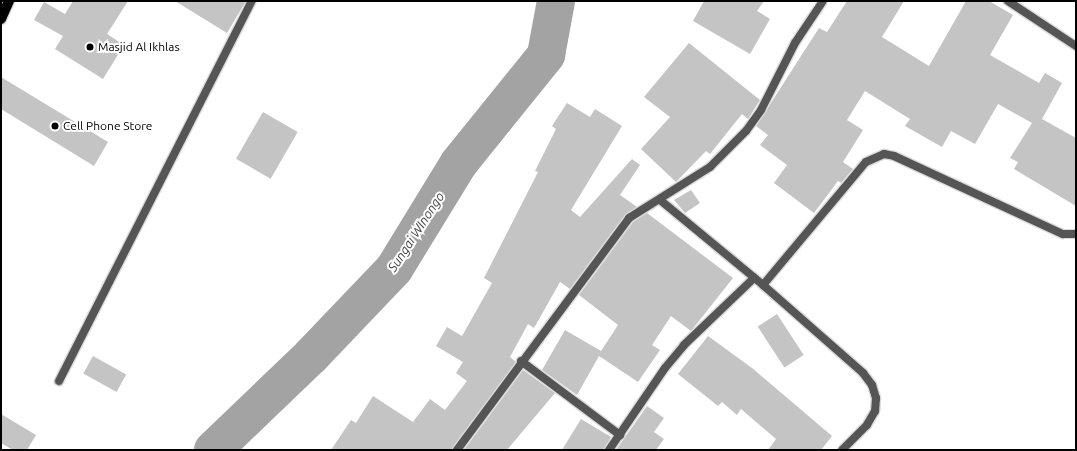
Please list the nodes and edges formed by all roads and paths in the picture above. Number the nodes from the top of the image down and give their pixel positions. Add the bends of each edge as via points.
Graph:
1 (10, 1) edge
2 (252, 1) edge
3 (823, 1) edge
4 (1008, 1) edge
5 (1, 19) edge
6 (1076, 46) edge
7 (660, 200) junction
8 (1076, 234) edge
9 (754, 278) junction
10 (763, 284) junction
11 (521, 361) junction
12 (59, 381) dead end
13 (620, 435) junction
14 (457, 450) edge
15 (609, 450) edge
16 (842, 450) edge

1 - 5 main road
2 - 12 street
3 - 7 street via 796,44 761,110 746,131 710,168
4 - 6 street
7 - 9 street
7 - 11 street via 629,218
8 - 10 street via 1064,234 894,156 884,154 866,162
9 - 10 street
9 - 13 street via 684,345 665,368
10 - 16 street via 863,373 872,385 876,398 875,411 868,425
11 - 13 street
11 - 14 street
13 - 15 street

